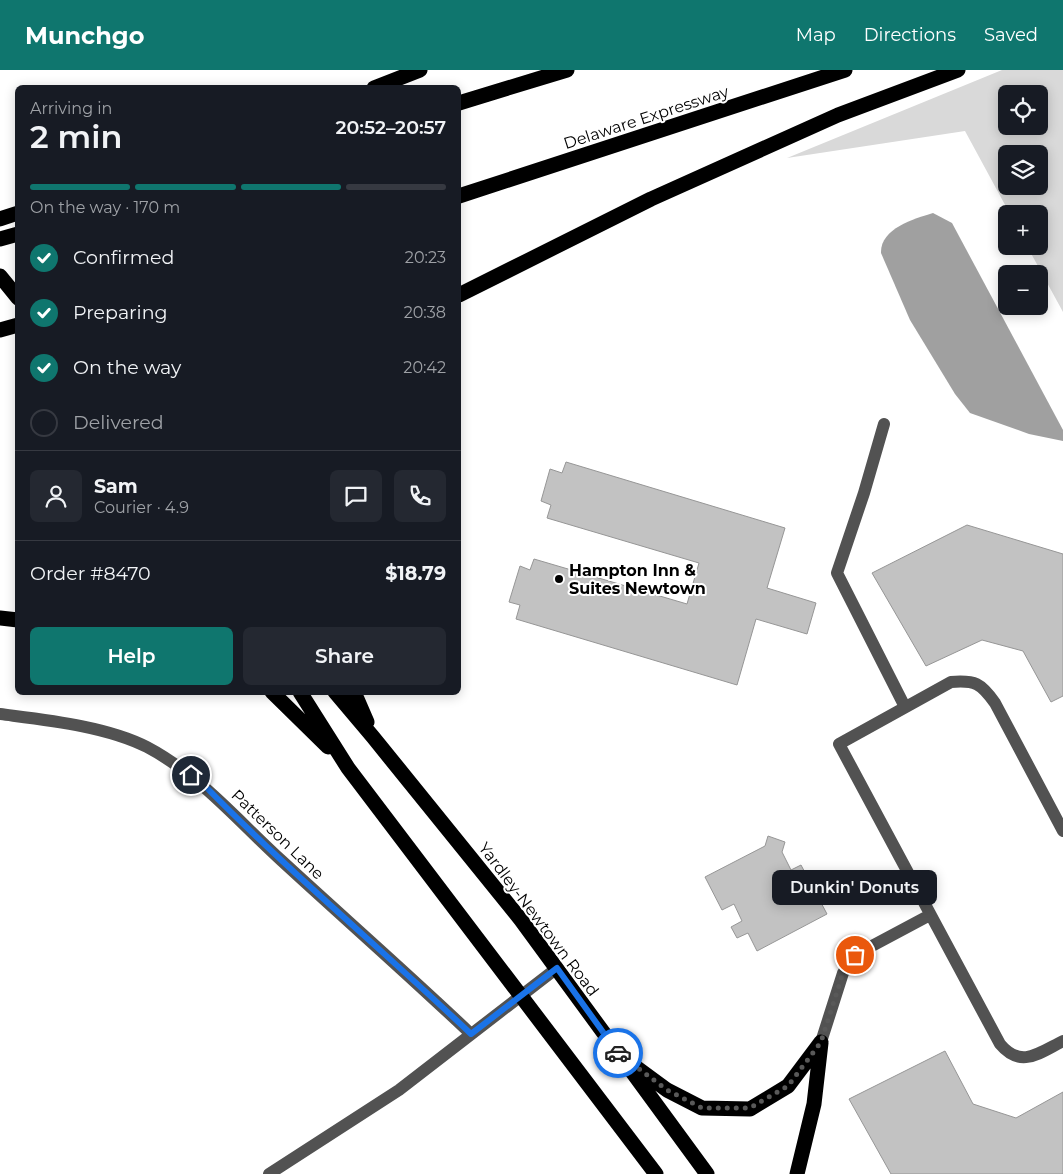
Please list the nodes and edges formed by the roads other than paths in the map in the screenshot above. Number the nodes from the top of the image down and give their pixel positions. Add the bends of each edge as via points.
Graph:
1 (420, 70) edge
2 (567, 70) edge
3 (845, 70) edge
4 (958, 70) edge
5 (382, 85) edge
6 (461, 102) edge
7 (461, 195) edge
8 (15, 214) edge
9 (0, 219) edge
10 (15, 235) edge
11 (0, 239) edge
12 (0, 276) edge
13 (15, 294) edge
14 (461, 294) edge
15 (15, 326) edge
16 (0, 330) edge
17 (884, 424) dead end
18 (0, 618) edge
19 (15, 620) edge
20 (275, 695) edge
21 (302, 695) edge
22 (338, 695) edge
23 (355, 695) edge
24 (905, 707) junction
25 (0, 714) edge
26 (373, 737) junction
27 (348, 768) junction
28 (1063, 831) edge
29 (930, 915) junction
30 (557, 968) junction
31 (521, 996) junction
32 (471, 1034) junction
33 (1063, 1041) edge
34 (821, 1042) junction
35 (620, 1055) junction
36 (269, 1174) edge
37 (656, 1174) edge
38 (707, 1174) edge
39 (798, 1174) edge

1 - 5 highway
2 - 6 highway
3 - 7 highway, Delaware Expressway
4 - 14 highway via 838,115 651,200
8 - 9 highway
10 - 11 highway
12 - 13 highway
15 - 16 highway
17 - 24 street via 837,573
18 - 19 highway
20 - 27 highway
21 - 27 highway
22 - 26 highway, Yardley-Newtown Road
23 - 26 highway
24 - 28 street via 951,682 969,680 984,688
24 - 29 street via 839,744
25 - 32 street, Patterson Lane via 112,734 145,746 178,765 204,785
26 - 30 highway, Yardley-Newtown Road
27 - 31 highway
29 - 33 street via 1008,1054 1020,1058 1033,1056
29 - 34 street via 855,955 843,973
30 - 31 street
30 - 35 highway, Yardley-Newtown Road
31 - 32 street
31 - 37 highway
32 - 36 street via 399,1090
34 - 35 highway via 788,1086 750,1108 702,1108 667,1090
34 - 39 highway via 814,1104
35 - 38 highway, Yardley-Newtown Road

